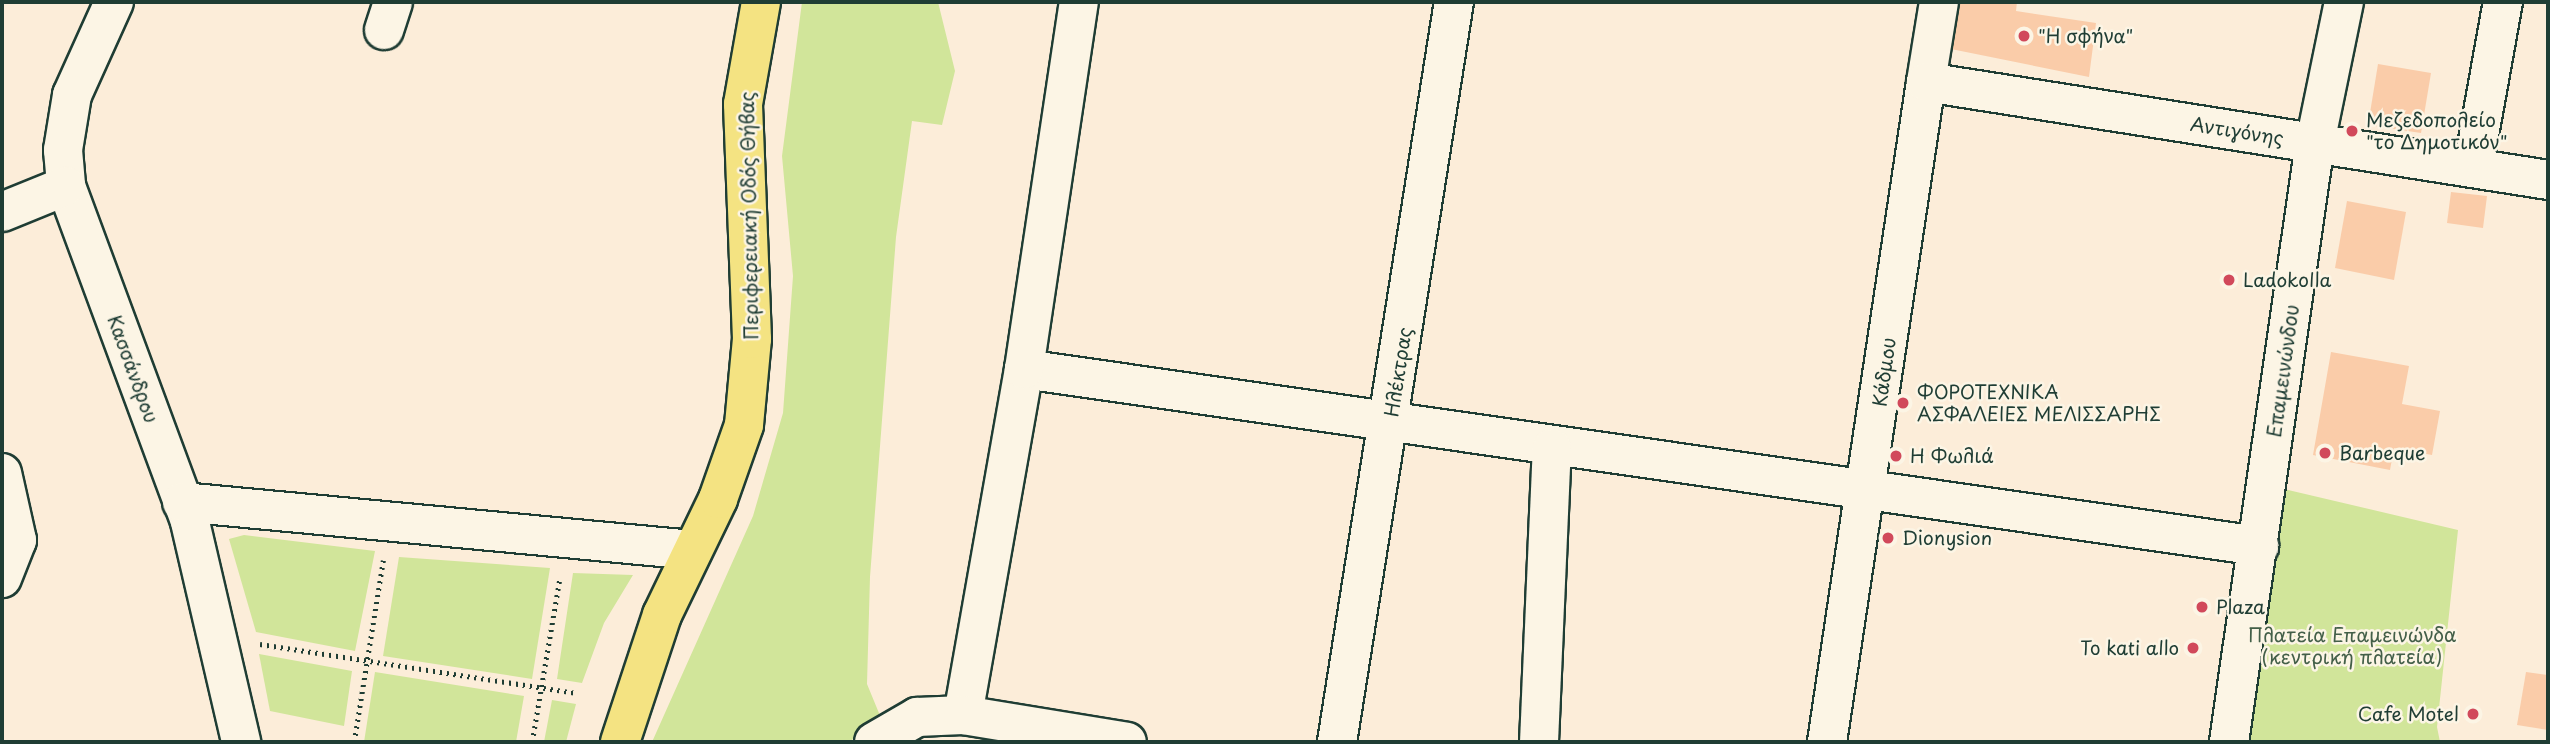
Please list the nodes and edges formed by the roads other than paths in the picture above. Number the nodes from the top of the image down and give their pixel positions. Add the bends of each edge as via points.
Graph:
1 (114, 2) edge
2 (761, 2) edge
3 (1079, 2) edge
4 (1454, 2) edge
5 (1940, 2) edge
6 (2344, 2) edge
7 (2503, 2) edge
8 (1926, 82) junction
9 (2315, 143) junction
10 (2473, 168) junction
11 (2548, 180) edge
12 (66, 186) junction
13 (2, 212) edge
14 (1024, 369) junction
15 (1390, 426) junction
16 (1552, 448) junction
17 (2, 473) edge
18 (1866, 493) junction
19 (182, 502) junction
20 (2259, 546) junction
21 (693, 550) junction
22 (2, 578) edge
23 (963, 715) junction
24 (242, 742) edge
25 (620, 742) edge
26 (874, 742) edge
27 (1122, 742) edge
28 (1337, 742) edge
29 (1539, 742) edge
30 (1827, 742) edge
31 (2229, 742) edge

1 - 12 street, Κασσάνδρου via 72,95 63,150
2 - 21 main road, Περιφερειακή Οδός Θήβας via 743,104 752,339 744,425
3 - 14 street
4 - 15 street, Ηλέκτρας
5 - 8 street, Κάδμου
6 - 9 street, Επαμεινώνδου
7 - 10 street
8 - 9 street, Αντιγόνης
8 - 18 street, Κάδμου
9 - 10 street, Αντιγόνης
9 - 20 street, Επαμεινώνδου
10 - 11 street, Αντιγόνης
12 - 13 street
12 - 19 street, Κασσάνδρου
14 - 15 street
14 - 23 street
15 - 16 street
15 - 28 street, Ηλέκτρας
16 - 18 street
16 - 29 street
17 - 22 street via 17,540
18 - 20 street
18 - 30 street, Κάδμου
19 - 21 street
19 - 24 street, Κασσάνδρου
20 - 31 street, Επαμεινώνδου
21 - 25 main road, Περιφερειακή Οδός Θήβας via 662,615
23 - 26 street via 917,717
23 - 27 street

